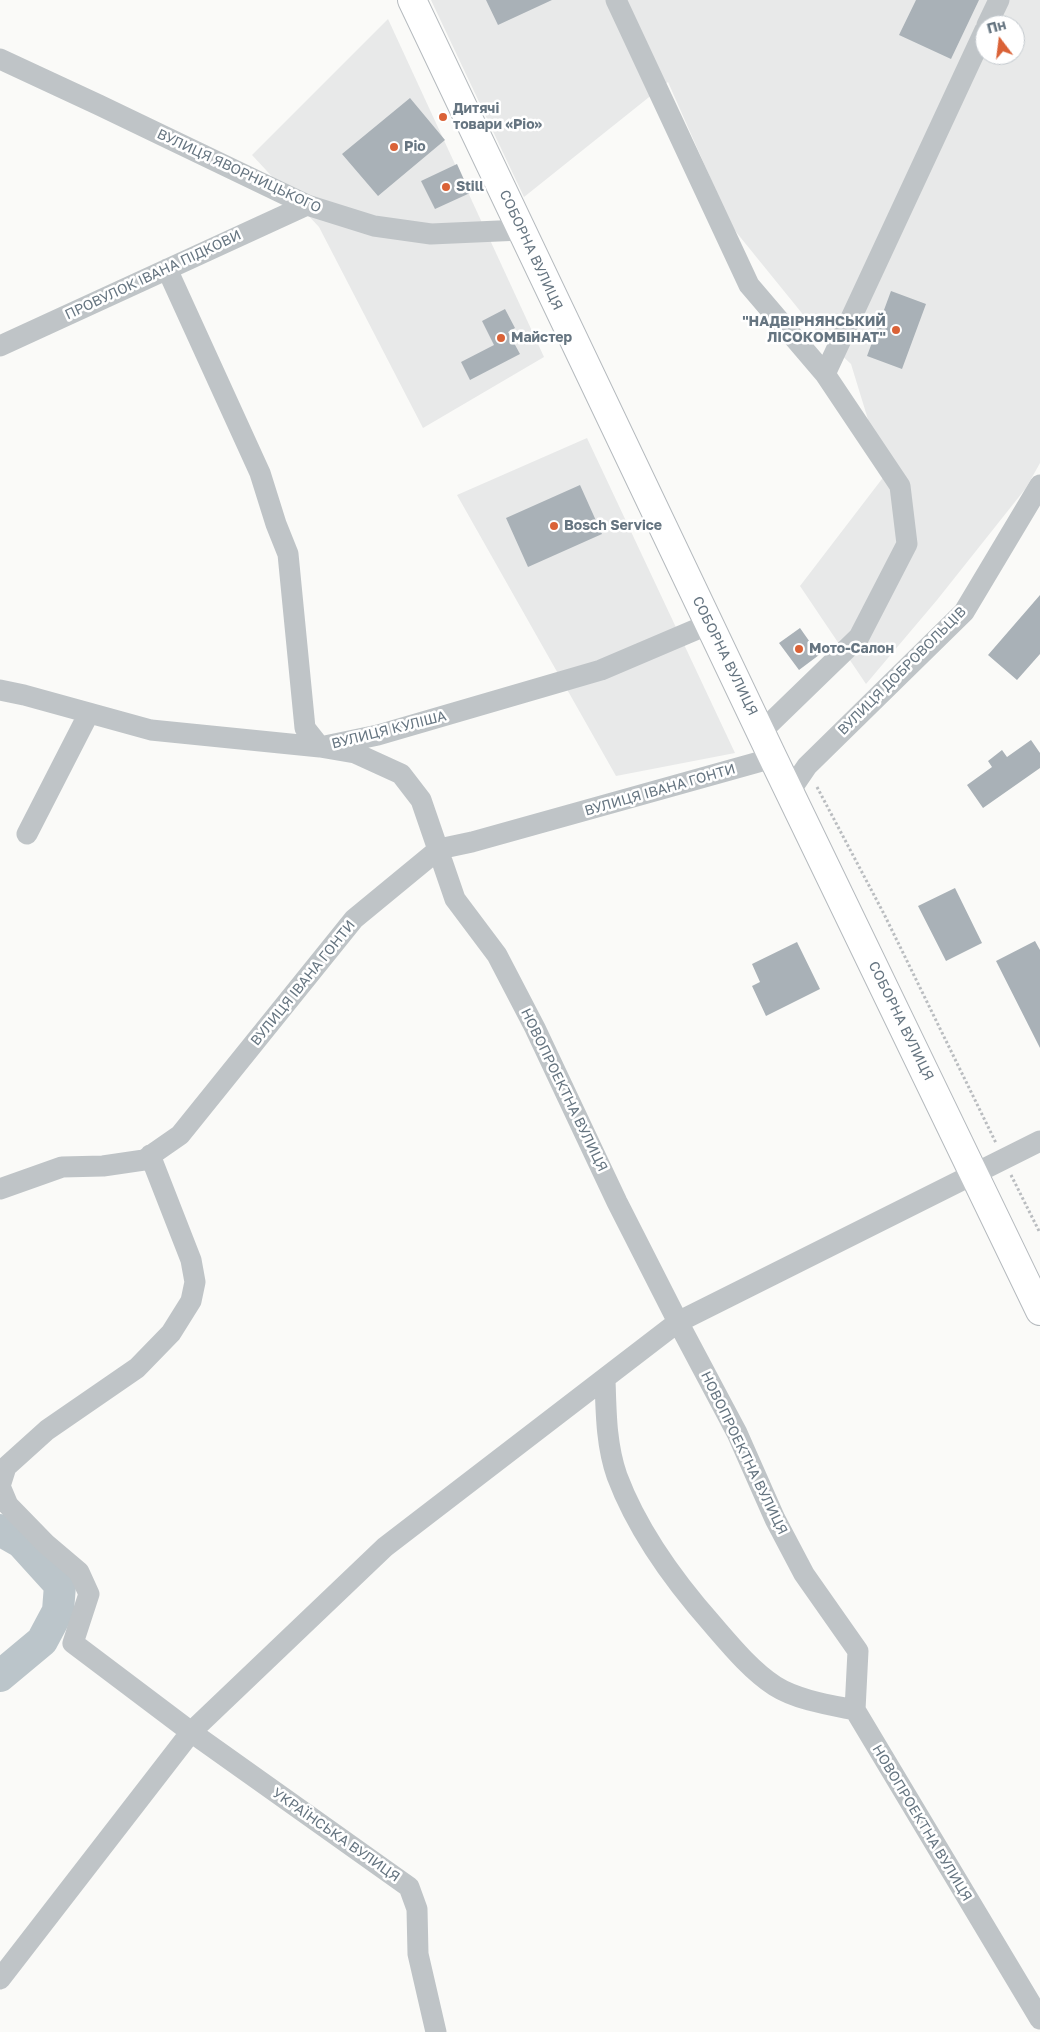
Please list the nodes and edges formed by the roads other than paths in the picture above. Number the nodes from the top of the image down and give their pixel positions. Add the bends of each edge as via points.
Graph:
1 (412, 0) edge
2 (616, 0) edge
3 (999, 0) edge
4 (992, 15) edge
5 (975, 52) edge
6 (0, 59) edge
7 (307, 205) junction
8 (521, 230) junction
9 (167, 269) junction
10 (0, 346) edge
11 (825, 374) junction
12 (1039, 490) edge
13 (709, 624) junction
14 (0, 690) edge
15 (89, 713) junction
16 (761, 732) junction
17 (320, 747) junction
18 (773, 758) junction
19 (790, 792) junction
20 (27, 834) dead end
21 (439, 849) junction
22 (1040, 1141) edge
23 (150, 1155) junction
24 (976, 1175) junction
25 (0, 1189) edge
26 (1040, 1311) edge
27 (678, 1322) junction
28 (605, 1378) junction
29 (855, 1710) junction
30 (191, 1732) junction
31 (0, 1979) edge
32 (1040, 2019) edge
33 (436, 2032) edge

1 - 8 main road, СОБОРНА ВУЛИЦЯ
2 - 11 street via 749,285
3 - 4 street
5 - 11 street
6 - 7 street, ВУЛИЦЯ ЯВОРНИЦЬКОГО
7 - 8 street, ВУЛИЦЯ ЯВОРНИЦЬКОГО via 374,226 431,234
7 - 9 street, ПРОВУЛОК ІВАНА ПІДКОВИ
8 - 13 main road, СОБОРНА ВУЛИЦЯ
9 - 10 street, ПРОВУЛОК ІВАНА ПІДКОВИ
9 - 17 street via 260,473 288,554 305,728
11 - 16 street via 900,486 907,544 859,637
12 - 19 street, ВУЛИЦЯ ДОБРОВОЛЬЦІВ via 964,612 807,766
13 - 16 main road, СОБОРНА ВУЛИЦЯ
13 - 17 street, ВУЛИЦЯ КУЛІША via 601,670 378,736
14 - 15 street, ВУЛИЦЯ КУЛІША
15 - 17 street, ВУЛИЦЯ КУЛІША via 152,730
15 - 20 street
16 - 18 main road, СОБОРНА ВУЛИЦЯ
17 - 21 street, НОВОПРОЕКТНА ВУЛИЦЯ via 355,753 401,774 421,800
18 - 19 main road, СОБОРНА ВУЛИЦЯ
18 - 21 street, ВУЛИЦЯ ІВАНА ГОНТИ
19 - 24 main road, СОБОРНА ВУЛИЦЯ
21 - 23 street, ВУЛИЦЯ ІВАНА ГОНТИ via 354,919 180,1135
21 - 27 street, НОВОПРОЕКТНА ВУЛИЦЯ via 455,899 497,955
22 - 24 street
23 - 25 street, ВУЛИЦЯ ІВАНА ГОНТИ via 144,1160 62,1168
23 - 30 street, УКРАЇНСЬКА ВУЛИЦЯ via 191,1260 195,1282 191,1301 171,1333 137,1368 46,1430 6,1467 0,1486 8,1505 79,1572 89,1594 73,1643
24 - 26 main road, СОБОРНА ВУЛИЦЯ
24 - 27 street
27 - 28 street
27 - 29 street, НОВОПРОЕКТНА ВУЛИЦЯ via 737,1433 804,1574 858,1651
28 - 29 street via 609,1448 617,1476 658,1557 741,1658 776,1686 818,1703
28 - 30 street via 385,1547
29 - 32 street, НОВОПРОЕКТНА ВУЛИЦЯ
30 - 31 street
30 - 33 street, УКРАЇНСЬКА ВУЛИЦЯ via 409,1887 416,1910 418,1954

